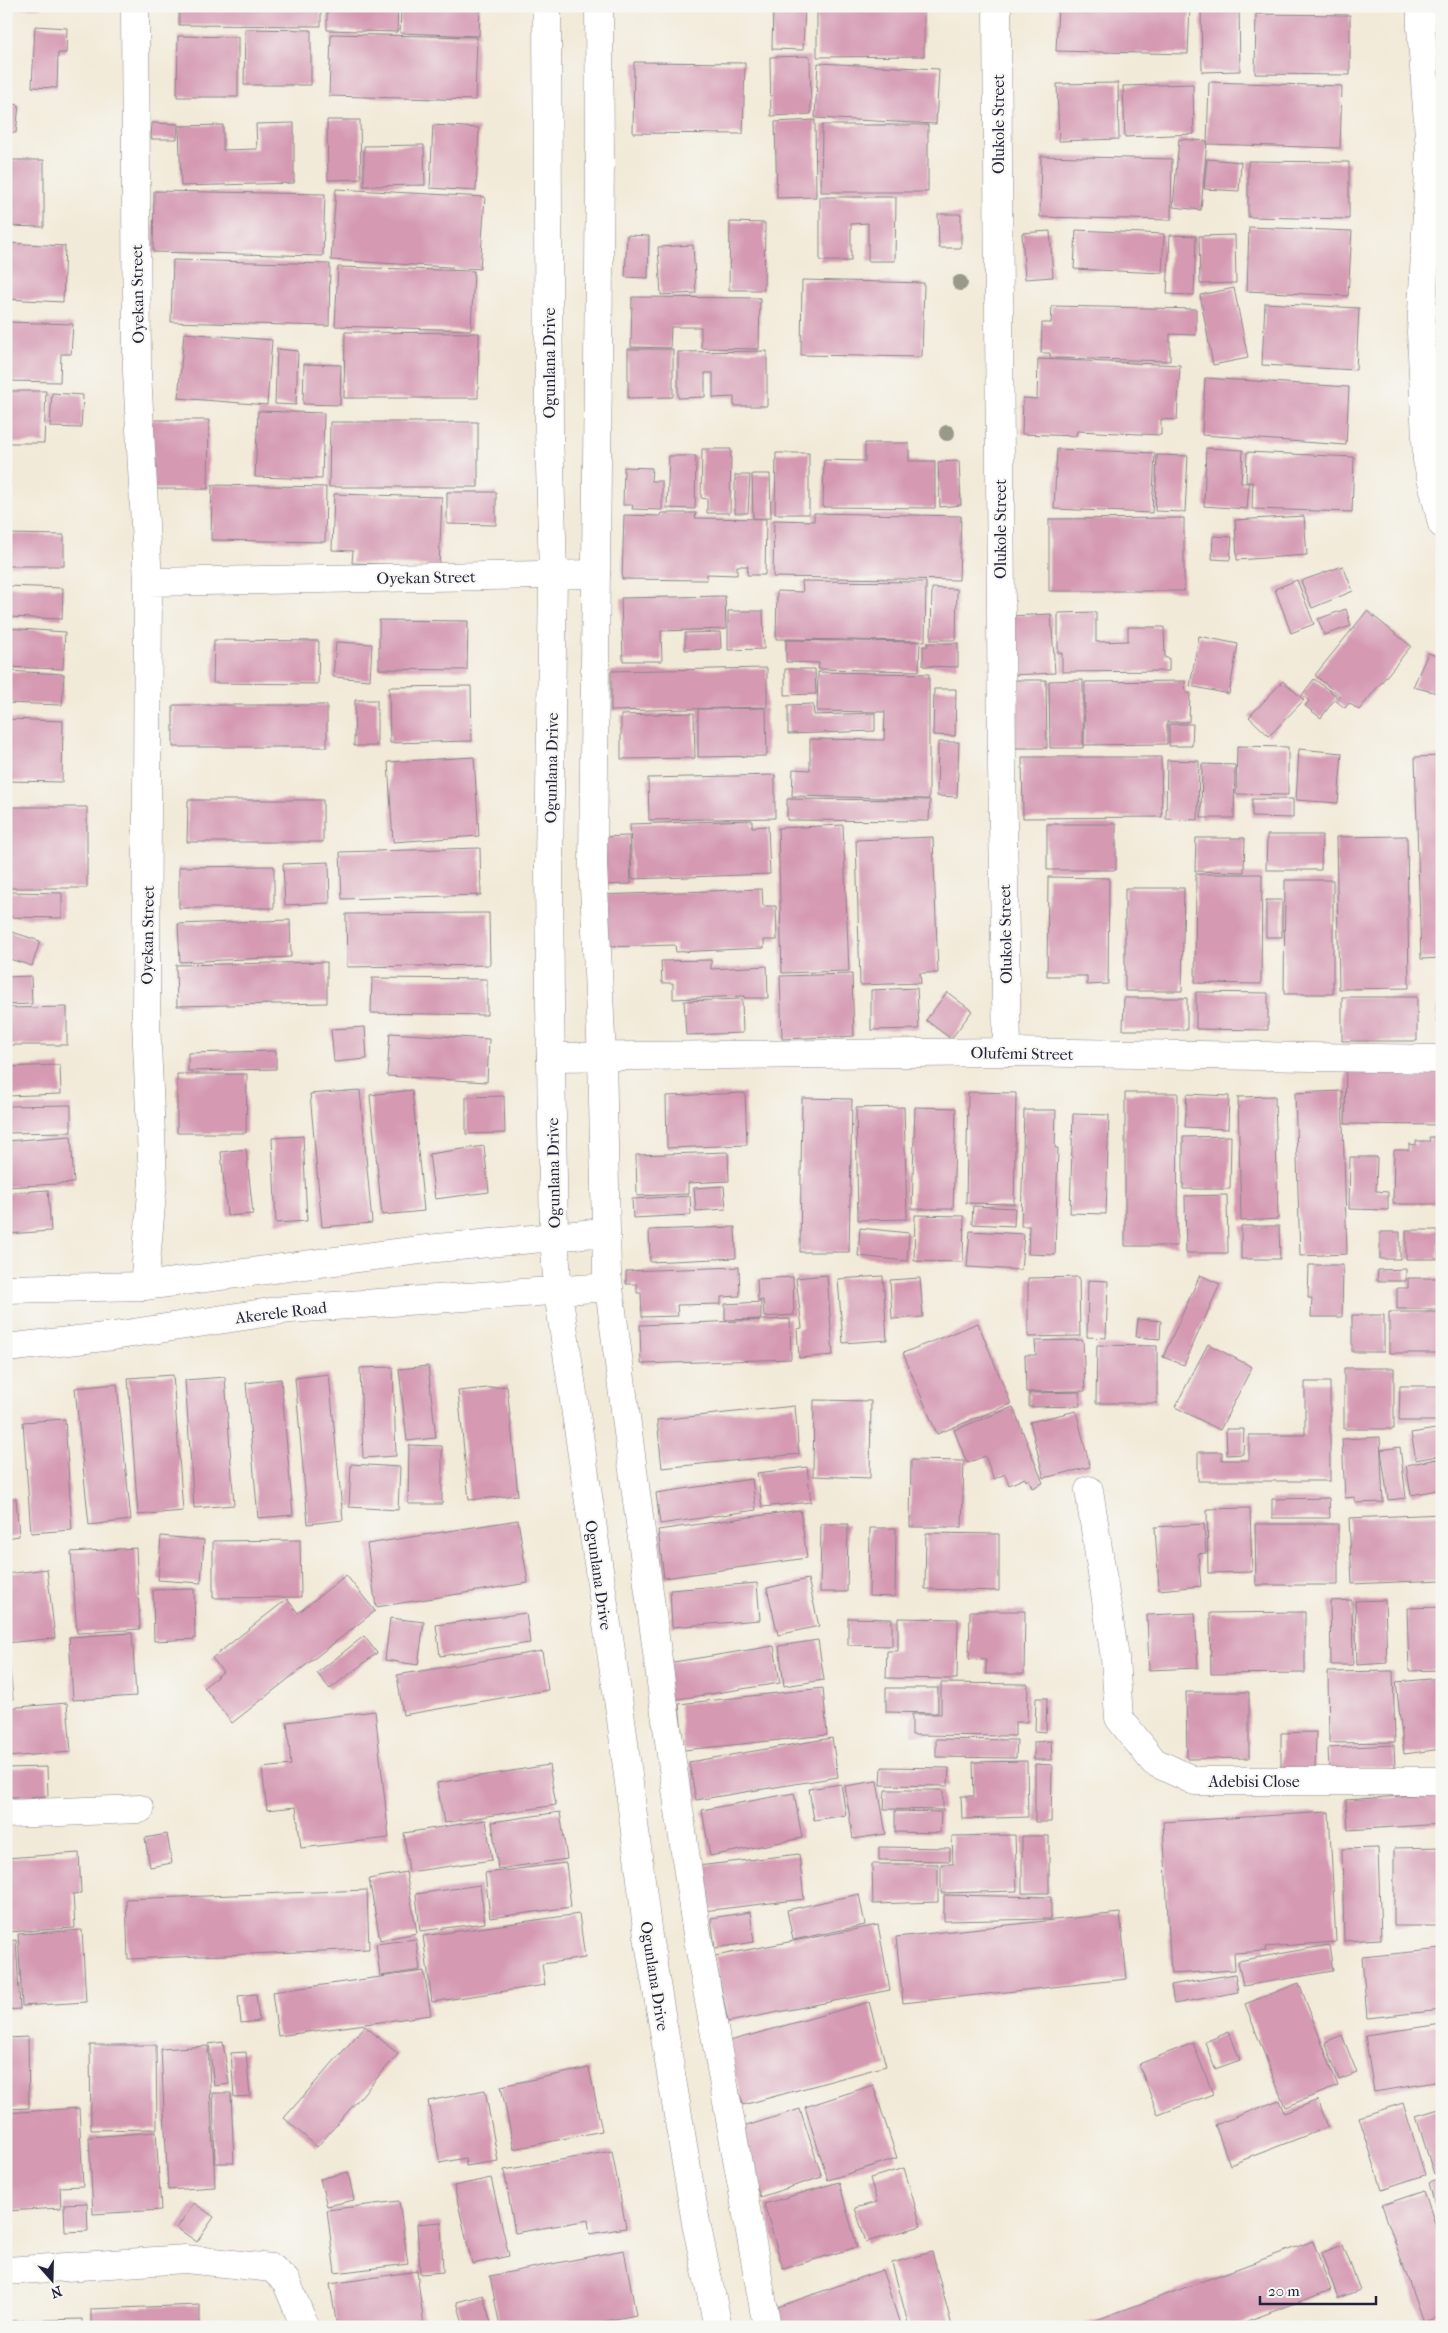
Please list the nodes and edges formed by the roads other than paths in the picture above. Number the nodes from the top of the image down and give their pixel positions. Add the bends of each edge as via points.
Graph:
1 (135, 6) edge
2 (547, 6) edge
3 (598, 6) edge
4 (997, 6) edge
5 (1421, 6) edge
6 (1436, 150) edge
7 (1442, 524) edge
8 (553, 574) junction
9 (596, 574) junction
10 (148, 582) junction
11 (1007, 1052) junction
12 (552, 1057) junction
13 (602, 1058) junction
14 (1442, 1059) edge
15 (605, 1232) junction
16 (554, 1236) junction
17 (144, 1286) junction
18 (609, 1287) junction
19 (6, 1289) edge
20 (558, 1292) junction
21 (6, 1348) edge
22 (1089, 1490) dead end
23 (1442, 1781) edge
24 (140, 1809) dead end
25 (6, 1814) edge
26 (6, 2271) edge
27 (305, 2327) edge
28 (718, 2327) edge
29 (767, 2327) edge

1 - 10 street, Oyekan Street via 138,372
2 - 8 street, Ogunlana Drive
3 - 9 street via 600,164
4 - 11 street, Olukole Street
5 - 6 street
6 - 7 street via 1421,333 1427,460
8 - 9 street, Oyekan Street
8 - 10 street, Oyekan Street
8 - 12 street, Ogunlana Drive via 549,865
9 - 13 street via 593,865
10 - 17 street, Oyekan Street via 146,1021 153,1181
11 - 13 street, Olufemi Street
11 - 14 street, Olufemi Street
12 - 13 street, Olufemi Street
12 - 16 street, Ogunlana Drive
13 - 15 street
15 - 16 street
15 - 18 street
16 - 17 street
16 - 20 street, Ogunlana Drive
17 - 19 street
18 - 20 street, Akerele Road
18 - 29 street via 694,1919
20 - 21 street, Akerele Road via 290,1309 113,1336
20 - 28 street, Ogunlana Drive via 621,1718 648,1936 696,2223
22 - 23 street, Adebisi Close via 1115,1658 1119,1718 1154,1762 1195,1781
24 - 25 street
26 - 27 street via 185,2259 272,2268 286,2281

